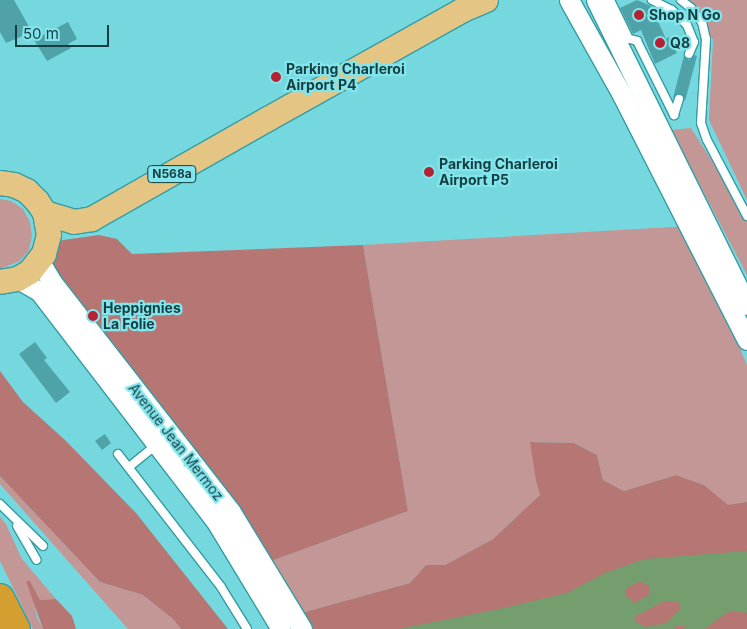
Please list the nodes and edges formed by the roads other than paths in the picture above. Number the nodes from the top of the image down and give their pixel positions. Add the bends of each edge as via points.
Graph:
1 (486, 0) edge
2 (569, 0) edge
3 (596, 0) edge
4 (610, 0) edge
5 (652, 0) edge
6 (680, 0) edge
7 (470, 5) edge
8 (621, 37) junction
9 (689, 54) dead end
10 (622, 95) junction
11 (679, 99) dead end
12 (657, 101) junction
13 (0, 183) edge
14 (44, 213) junction
15 (747, 216) edge
16 (74, 222) junction
17 (44, 253) junction
18 (9, 280) edge
19 (747, 305) edge
20 (747, 340) edge
21 (157, 444) junction
22 (118, 454) dead end
23 (129, 467) junction
24 (0, 504) edge
25 (14, 519) junction
26 (43, 546) dead end
27 (37, 560) dead end
28 (0, 598) edge
29 (16, 629) edge
30 (247, 629) edge
31 (281, 629) edge
32 (302, 629) edge

1 - 7 main road, N568a
2 - 10 street
3 - 8 street
4 - 8 lane
5 - 9 lane via 672,10 687,26 694,42
6 - 15 lane via 702,22 706,39 701,123
7 - 16 main road, N568a via 92,219
8 - 12 street
10 - 12 lane
10 - 20 street
11 - 12 lane via 674,115
12 - 19 street
13 - 14 main road via 27,191
14 - 16 main road
14 - 17 main road via 48,226
16 - 17 main road, N568a
17 - 18 main road, N568a via 30,272
17 - 32 street, Avenue Jean Mermoz via 52,282 231,512
18 - 21 street, Avenue Jean Mermoz via 39,291
21 - 23 lane
21 - 31 street, Avenue Jean Mermoz via 215,520
22 - 23 lane
23 - 30 lane via 221,587
24 - 25 lane
25 - 26 lane
25 - 27 lane
28 - 29 highway

